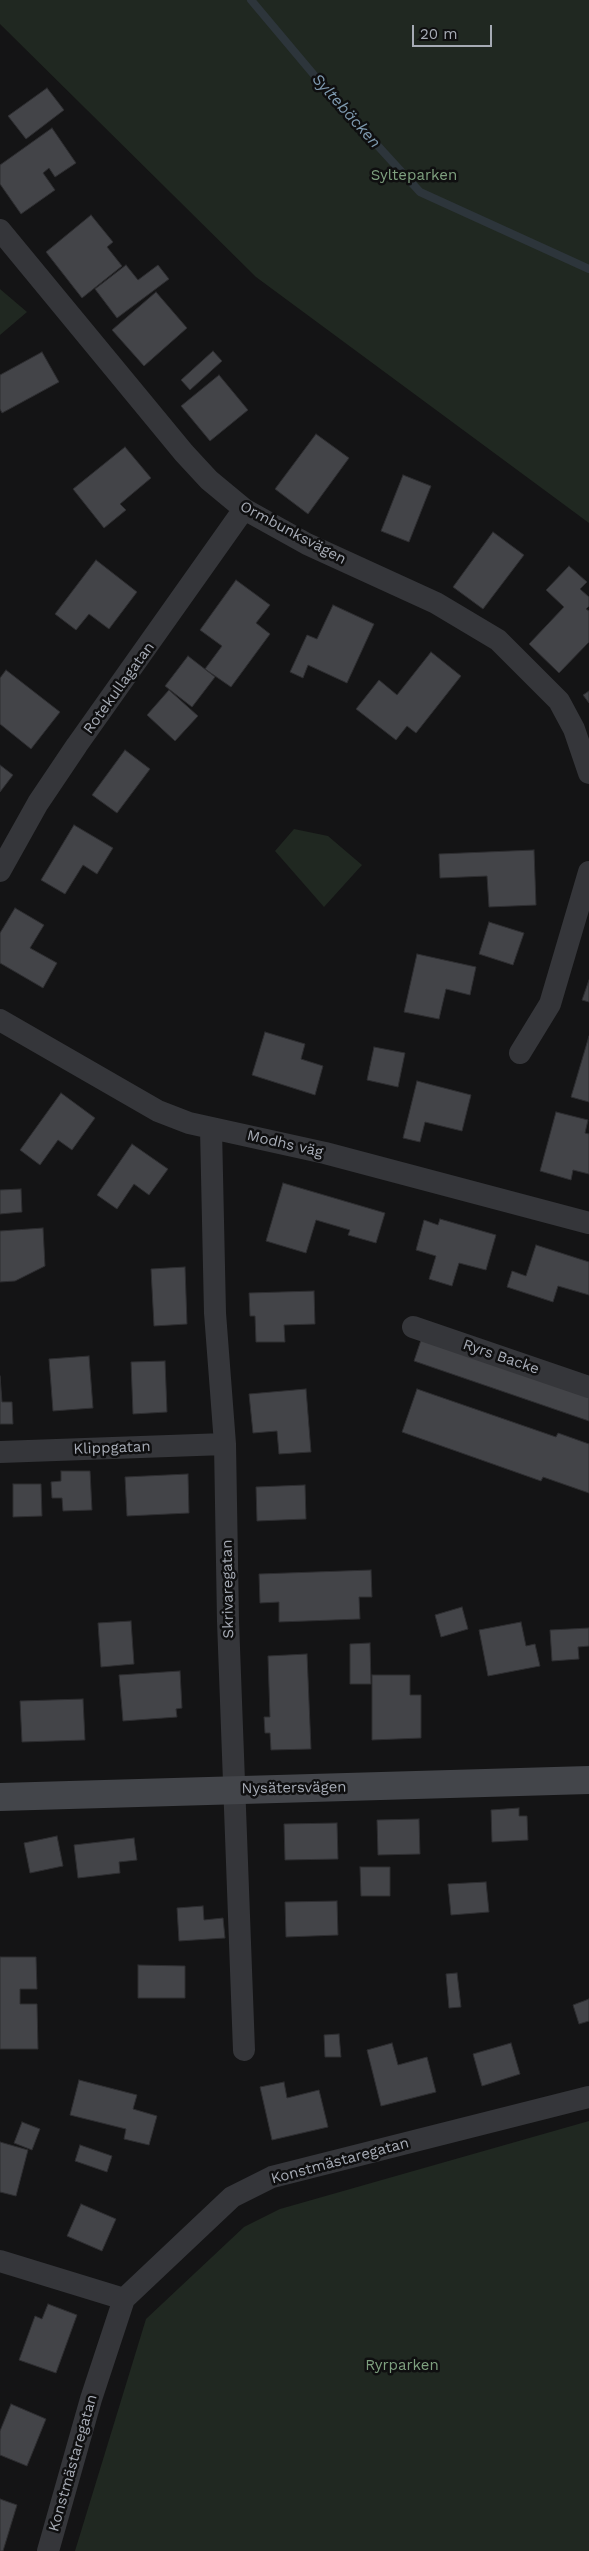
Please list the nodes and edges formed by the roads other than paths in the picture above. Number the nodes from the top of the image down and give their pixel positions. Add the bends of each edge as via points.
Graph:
1 (0, 230) edge
2 (244, 509) junction
3 (589, 774) edge
4 (0, 871) edge
5 (589, 872) edge
6 (0, 1020) edge
7 (520, 1053) dead end
8 (211, 1129) junction
9 (589, 1223) edge
10 (413, 1328) dead end
11 (589, 1387) edge
12 (225, 1444) junction
13 (0, 1452) edge
14 (589, 1780) edge
15 (235, 1789) junction
16 (0, 1797) edge
17 (244, 2050) dead end
18 (589, 2096) edge
19 (0, 2261) edge
20 (124, 2299) junction
21 (48, 2551) edge

1 - 2 street, Ormbunksvägen via 184,453 209,480
2 - 3 street, Ormbunksvägen via 306,544 436,603 498,640 559,701 574,729
2 - 4 street, Rotekullagatan via 38,803
5 - 7 street via 550,1004
6 - 8 street, Modhs väg via 158,1111
8 - 9 street, Modhs väg via 325,1153
8 - 12 street, Skrivaregatan via 215,1313
10 - 11 street, Ryrs Backe
12 - 13 street, Klippgatan
12 - 15 street, Skrivaregatan
14 - 15 street, Nysätersvägen
15 - 16 street, Nysätersvägen
15 - 17 street, Skrivaregatan
18 - 20 street, Konstmästaregatan via 272,2177 232,2197
19 - 20 street
20 - 21 street, Konstmästaregatan via 91,2399

